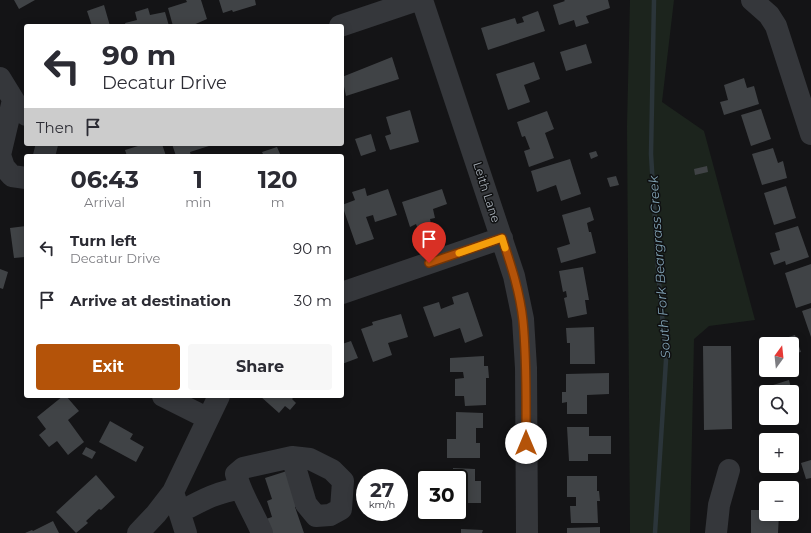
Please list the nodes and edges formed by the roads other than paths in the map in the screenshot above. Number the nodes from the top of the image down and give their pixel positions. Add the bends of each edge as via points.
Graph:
1 (417, 0) edge
2 (422, 0) edge
3 (752, 0) edge
4 (344, 25) edge
5 (0, 78) edge
6 (20, 108) edge
7 (811, 134) edge
8 (24, 178) edge
9 (502, 238) junction
10 (344, 292) edge
11 (166, 398) edge
12 (218, 398) edge
13 (207, 418) junction
14 (292, 457) dead end
15 (728, 470) dead end
16 (240, 489) junction
17 (173, 492) junction
18 (180, 512) junction
19 (138, 533) edge
20 (186, 533) edge
21 (262, 533) edge
22 (527, 533) edge
23 (716, 533) edge

1 - 4 street
2 - 9 street, Leith Lane
3 - 7 street via 769,15 776,26
5 - 6 street
6 - 8 street via 0,155 4,167 12,176
9 - 10 street
9 - 22 street, Leith Lane via 514,276 523,319 526,368
11 - 13 street
12 - 13 street
13 - 17 street
14 - 16 street via 243,468 236,474
15 - 23 street via 719,504
16 - 18 street via 228,490
16 - 21 street
17 - 18 street
17 - 19 street
18 - 20 street

